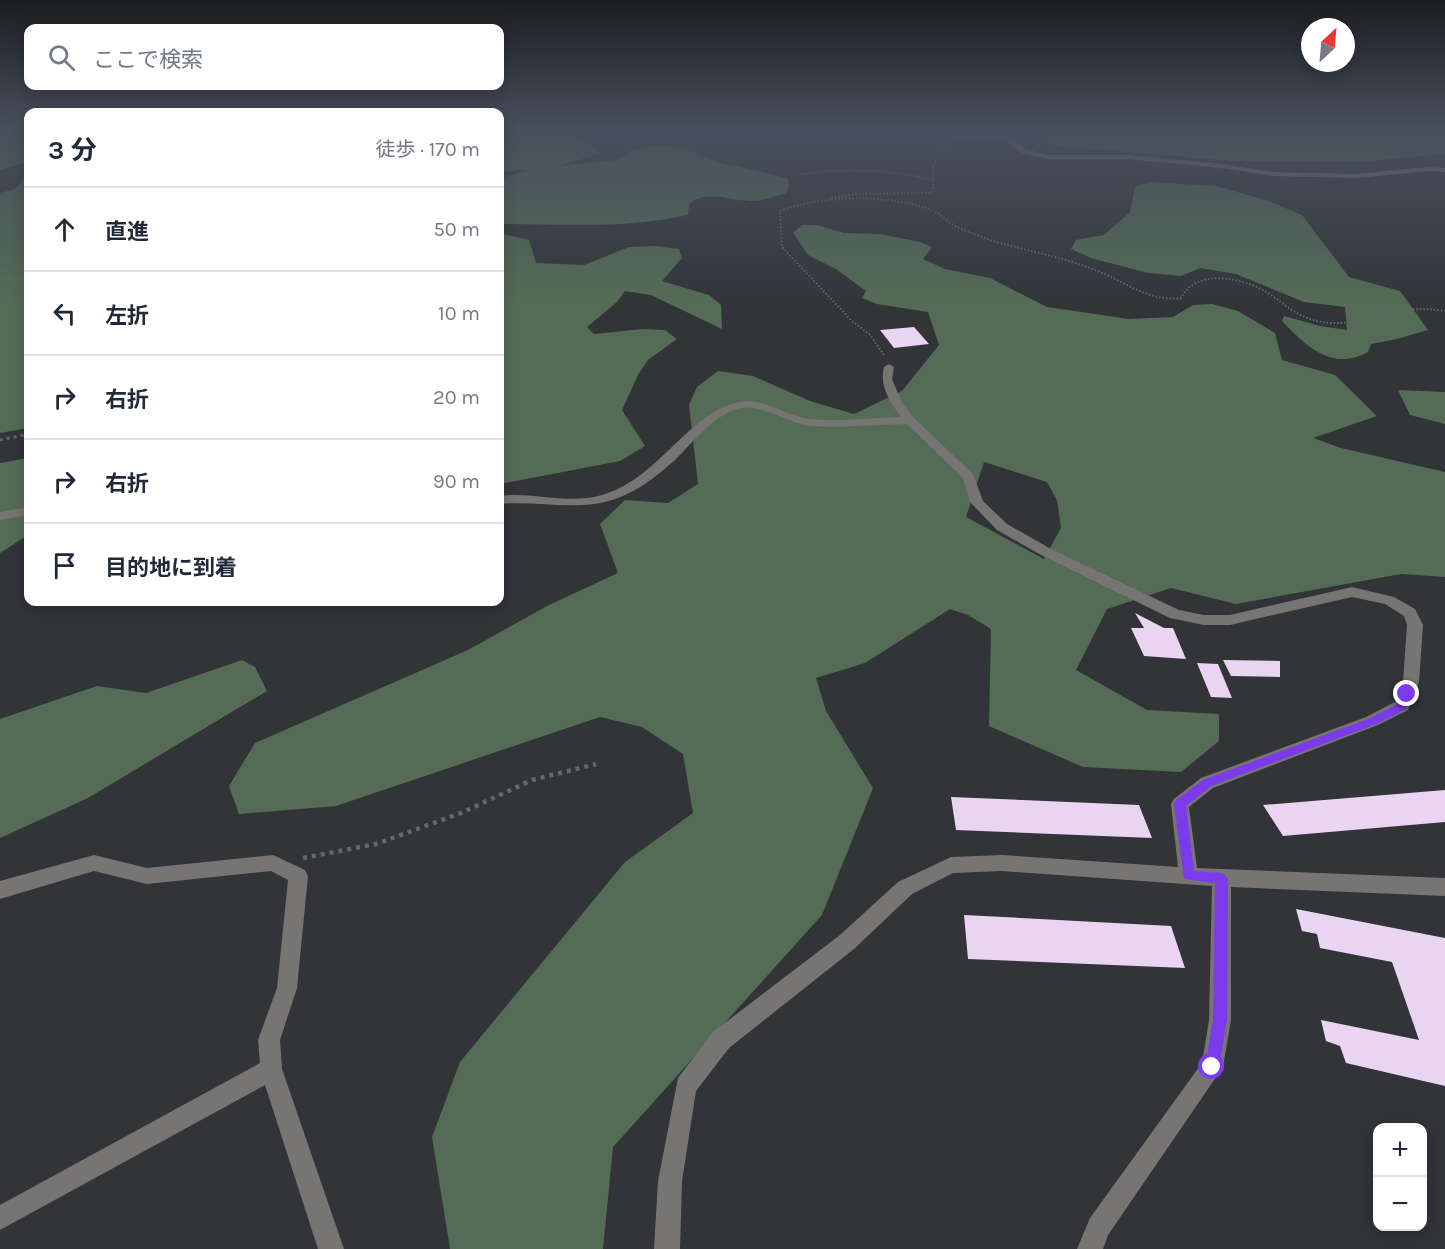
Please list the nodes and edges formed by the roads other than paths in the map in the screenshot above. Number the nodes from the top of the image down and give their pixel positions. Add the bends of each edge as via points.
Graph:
1 (889, 367) road end
2 (910, 420) junction
3 (504, 499) edge
4 (24, 512) edge
5 (0, 516) edge
6 (1188, 876) junction
7 (1222, 878) junction
8 (1445, 887) edge
9 (0, 890) edge
10 (271, 1069) junction
11 (0, 1218) edge
12 (331, 1249) edge
13 (667, 1249) edge
14 (1090, 1249) edge

1 - 2 street via 886,379 897,404
2 - 3 street via 808,422 769,408 742,404 712,417 626,492 584,502 520,496
2 - 6 street via 969,477 977,502 1002,527 1176,614 1230,620 1352,592 1389,600 1410,613 1415,625 1411,682 1402,706 1372,722 1207,783 1180,804
4 - 5 street
6 - 7 street
6 - 13 street via 1002,863 951,865 905,888 847,942 721,1040 686,1086 670,1181
7 - 8 street
7 - 14 street via 1220,1020 1212,1067 1098,1227
9 - 10 street via 94,863 147,876 273,863 298,876 287,988 268,1040
10 - 11 street
10 - 12 street

